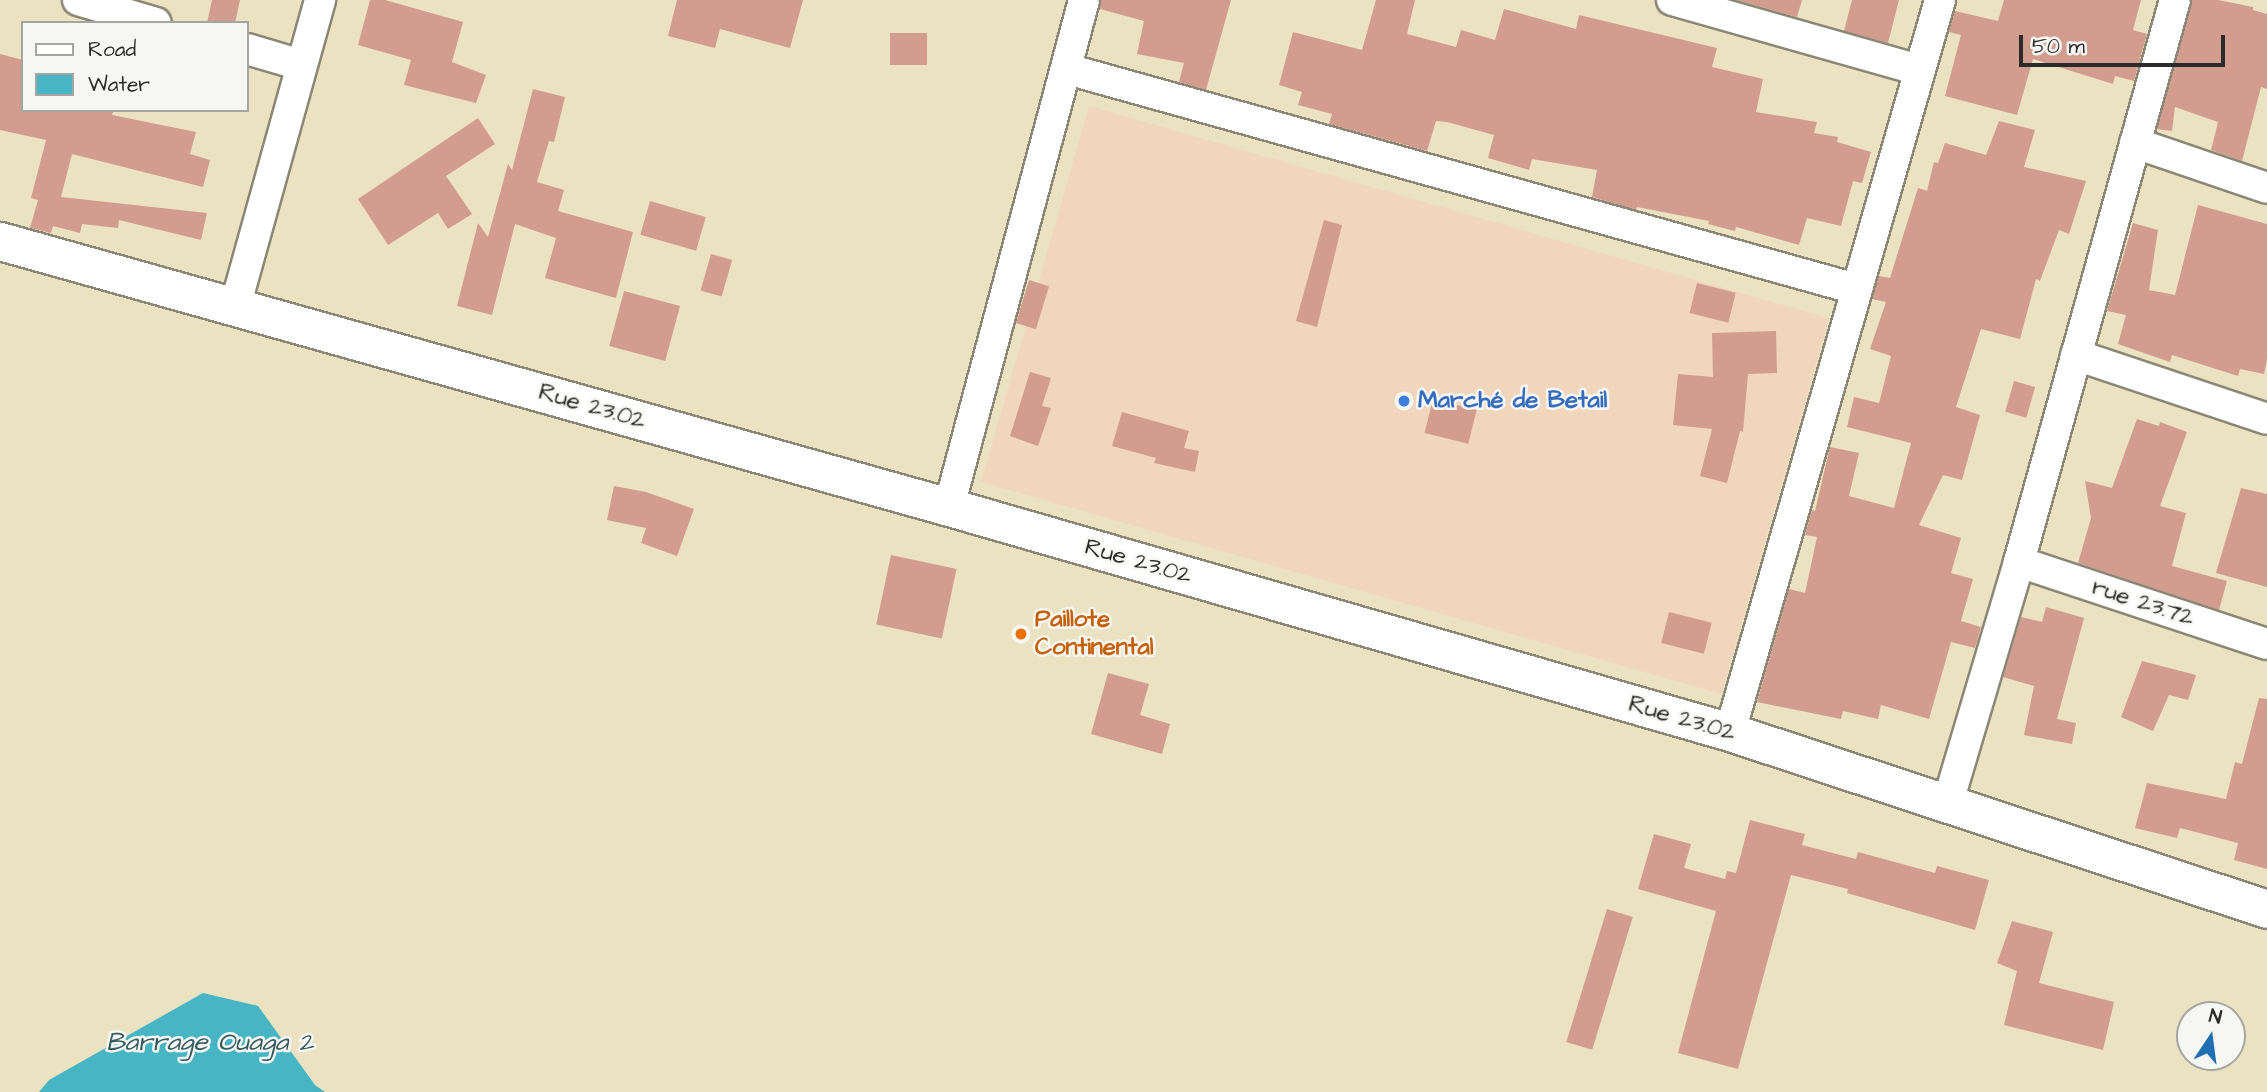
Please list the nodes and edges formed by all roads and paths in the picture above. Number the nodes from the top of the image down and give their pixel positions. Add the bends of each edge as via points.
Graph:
1 (78, 0) edge
2 (320, 0) edge
3 (1084, 0) edge
4 (1672, 0) edge
5 (1940, 0) edge
6 (2175, 0) edge
7 (149, 21) edge
8 (248, 49) edge
9 (300, 65) junction
10 (1067, 69) junction
11 (1919, 70) junction
12 (2135, 143) junction
13 (2267, 188) edge
14 (0, 241) edge
15 (1856, 289) junction
16 (235, 307) junction
17 (2076, 355) junction
18 (2267, 419) edge
19 (949, 508) junction
20 (2019, 562) junction
21 (2267, 644) edge
22 (1730, 732) junction
23 (1948, 802) junction
24 (2267, 909) edge

1 - 7 street
2 - 9 street
3 - 10 street
4 - 11 street
5 - 11 street
6 - 12 street
8 - 9 street
9 - 16 street
10 - 15 street
10 - 19 street
11 - 15 street
12 - 13 street
12 - 17 street
14 - 16 street, Rue 23.02
15 - 22 street
16 - 19 street, Rue 23.02
17 - 18 street
17 - 20 street
19 - 22 street, Rue 23.02
20 - 21 street, rue 23.72
20 - 23 street
22 - 23 street, Rue 23.02
23 - 24 street, Rue 23.02

